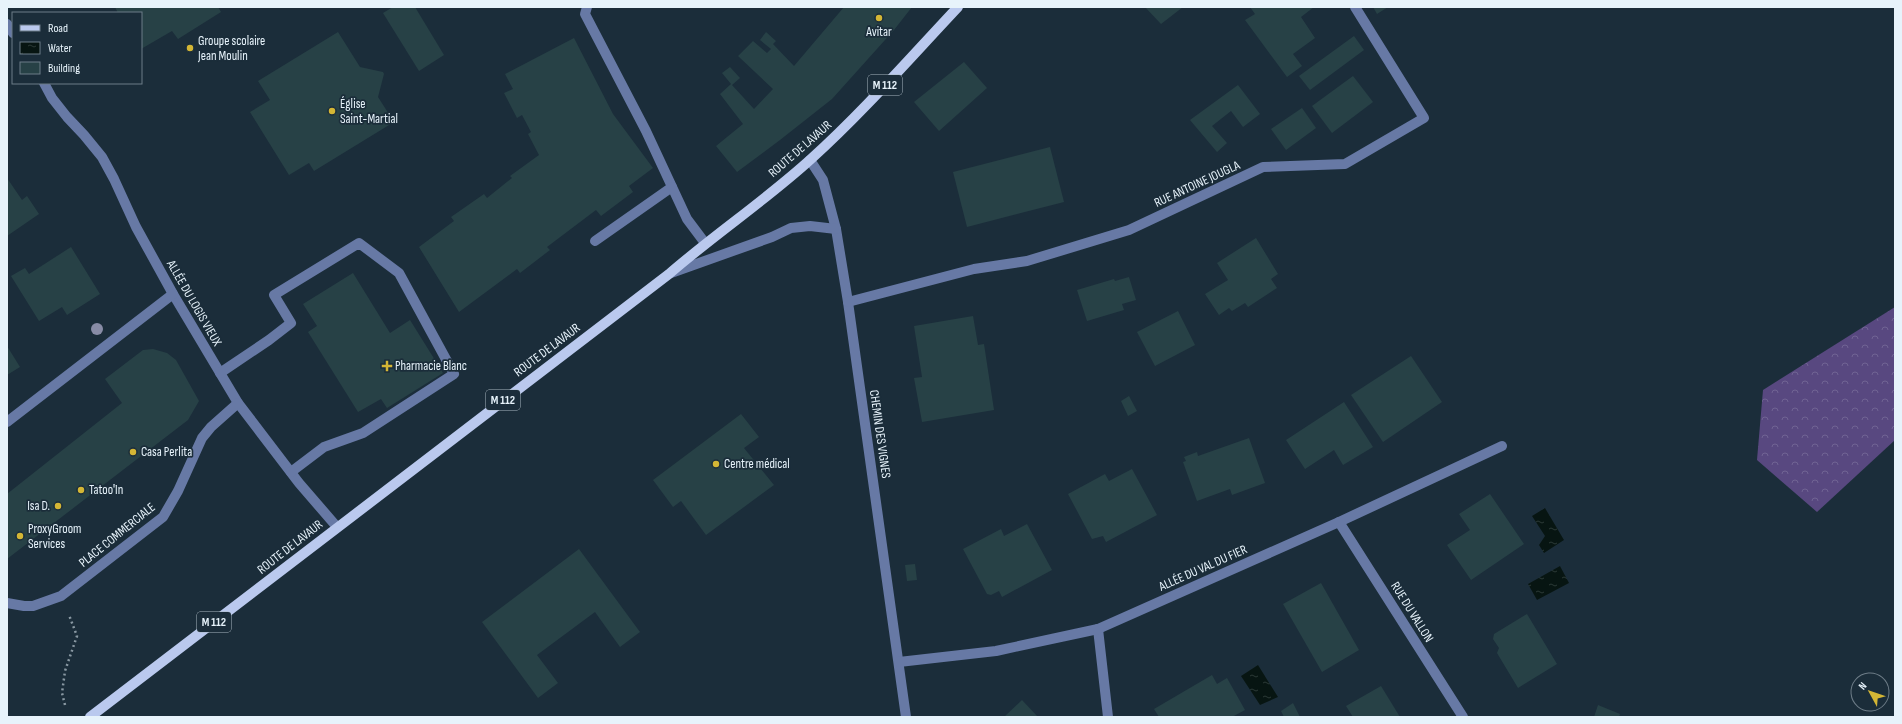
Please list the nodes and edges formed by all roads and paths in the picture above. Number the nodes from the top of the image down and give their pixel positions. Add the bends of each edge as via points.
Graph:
1 (587, 7) edge
2 (958, 7) edge
3 (1355, 7) edge
4 (45, 84) edge
5 (810, 160) junction
6 (672, 186) junction
7 (836, 229) junction
8 (595, 240) dead end
9 (704, 243) junction
10 (669, 274) junction
11 (173, 294) junction
12 (848, 302) junction
13 (220, 373) junction
14 (238, 403) junction
15 (7, 422) edge
16 (1502, 446) dead end
17 (291, 472) junction
18 (1339, 522) junction
19 (337, 527) junction
20 (61, 596) junction
21 (7, 603) edge
22 (1098, 629) junction
23 (899, 662) junction
24 (65, 705) dead end
25 (96, 715) edge
26 (906, 717) edge
27 (1108, 717) edge
28 (1463, 717) edge

1 - 6 street via 585,14
2 - 5 main road, ROUTE DE LAVAUR / M 112 via 854,118
3 - 12 street, RUE ANTOINE JOUGLA via 1424,118 1346,164 1263,167 1129,230 1027,261 974,269
4 - 11 street, ALLÉE DU LOGIS VIEUX via 52,98 102,158
5 - 7 street, CHEMIN DES VIGNES via 823,180
5 - 9 main road, ROUTE DE LAVAUR / M 112
6 - 8 street
6 - 9 street via 687,219
7 - 10 street via 810,226 791,228
7 - 12 street, CHEMIN DES VIGNES
9 - 10 main road, ROUTE DE LAVAUR / M 112
10 - 19 main road, ROUTE DE LAVAUR / M 112
11 - 13 street, ALLÉE DU LOGIS VIEUX
11 - 15 street
12 - 23 street, CHEMIN DES VIGNES
13 - 14 street, ALLÉE DU LOGIS VIEUX
13 - 17 street via 291,323 274,295 359,243 399,273 454,374 363,433 324,447
14 - 17 street, ALLÉE DU LOGIS VIEUX
14 - 20 street, PLACE COMMERCIALE via 202,438 164,518
16 - 18 street, ALLÉE DU VAL DU FIER
17 - 19 street, ALLÉE DU LOGIS VIEUX
18 - 22 street, ALLÉE DU VAL DU FIER
18 - 28 street, RUE DU VALLON
19 - 25 main road, ROUTE DE LAVAUR / M 112
20 - 21 street, PLACE COMMERCIALE via 34,606
20 - 24 path via 77,636 65,672 62,692
22 - 23 street, ALLÉE DU VAL DU FIER via 996,652
22 - 27 street
23 - 26 street, CHEMIN DES VIGNES

